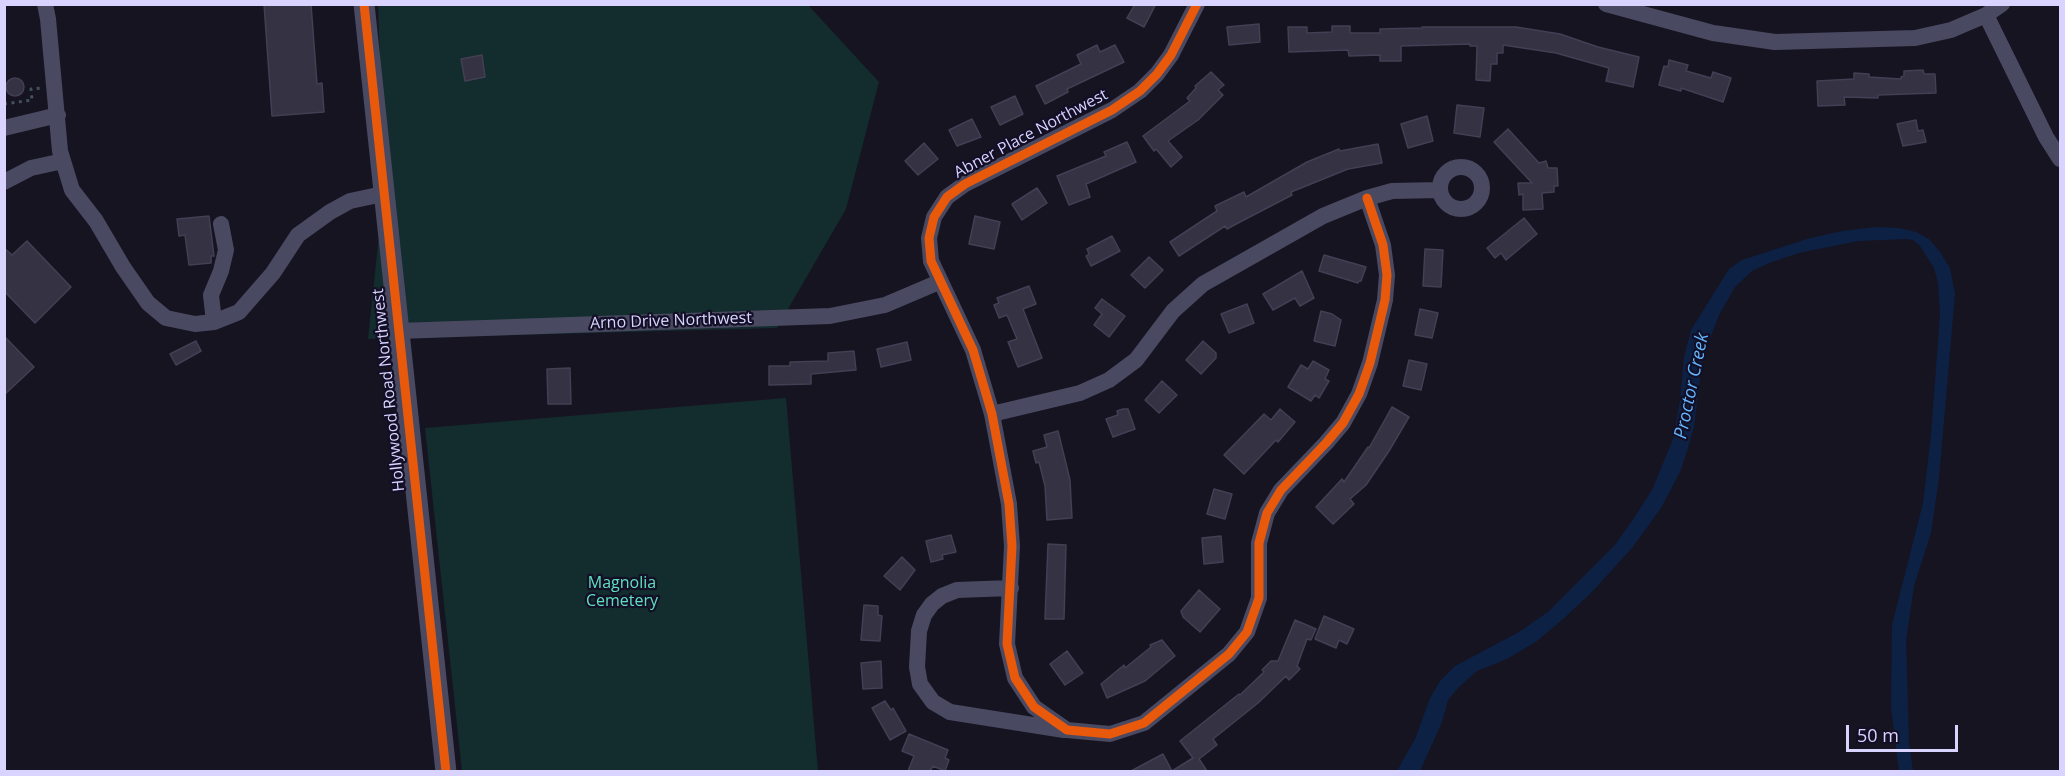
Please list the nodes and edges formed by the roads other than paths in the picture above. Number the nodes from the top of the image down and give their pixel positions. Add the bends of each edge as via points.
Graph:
1 (45, 4) edge
2 (364, 4) edge
3 (1197, 4) edge
4 (1606, 4) edge
5 (2002, 4) edge
6 (1986, 15) junction
7 (58, 115) junction
8 (4, 128) edge
9 (2061, 159) edge
10 (63, 160) junction
11 (4, 182) edge
12 (1440, 190) dead end
13 (383, 195) junction
14 (1367, 198) junction
15 (221, 224) dead end
16 (939, 282) junction
17 (214, 322) junction
18 (398, 331) junction
19 (992, 414) junction
20 (1011, 588) junction
21 (1067, 730) junction
22 (446, 771) edge

1 - 7 street
2 - 13 street, Hollywood Road Northwest
3 - 16 street, Abner Place Northwest via 1171,55 1140,91 1112,110 965,183 947,198 934,218 929,238 931,261
4 - 6 street via 1713,33 1775,42 1915,38 1951,30
5 - 6 street
6 - 9 street via 2046,137
7 - 8 street
7 - 10 street
10 - 11 street via 31,168
10 - 17 street via 72,190 148,303 166,318 195,324
12 - 14 street via 1392,191
13 - 17 street via 350,201 298,235 273,273 239,312
13 - 18 street, Hollywood Road Northwest
14 - 19 street via 1323,216 1203,284 1173,311 1136,360 1109,381 1080,393
14 - 21 street, Abner Place Northwest via 1383,245 1387,275 1370,363 1343,423 1281,490 1267,513 1259,543 1259,598 1247,632 1229,654 1144,723 1110,734
15 - 17 street via 226,250 211,295
16 - 18 street, Arno Drive Northwest via 885,305 830,316
16 - 19 street, Abner Place Northwest via 973,350
18 - 22 street, Hollywood Road Northwest
19 - 20 street, Abner Place Northwest via 1009,504
20 - 21 street, Abner Place Northwest via 1007,644 1015,678 1034,707
20 - 21 street via 957,591 932,604 919,632 920,684 933,702 950,712

